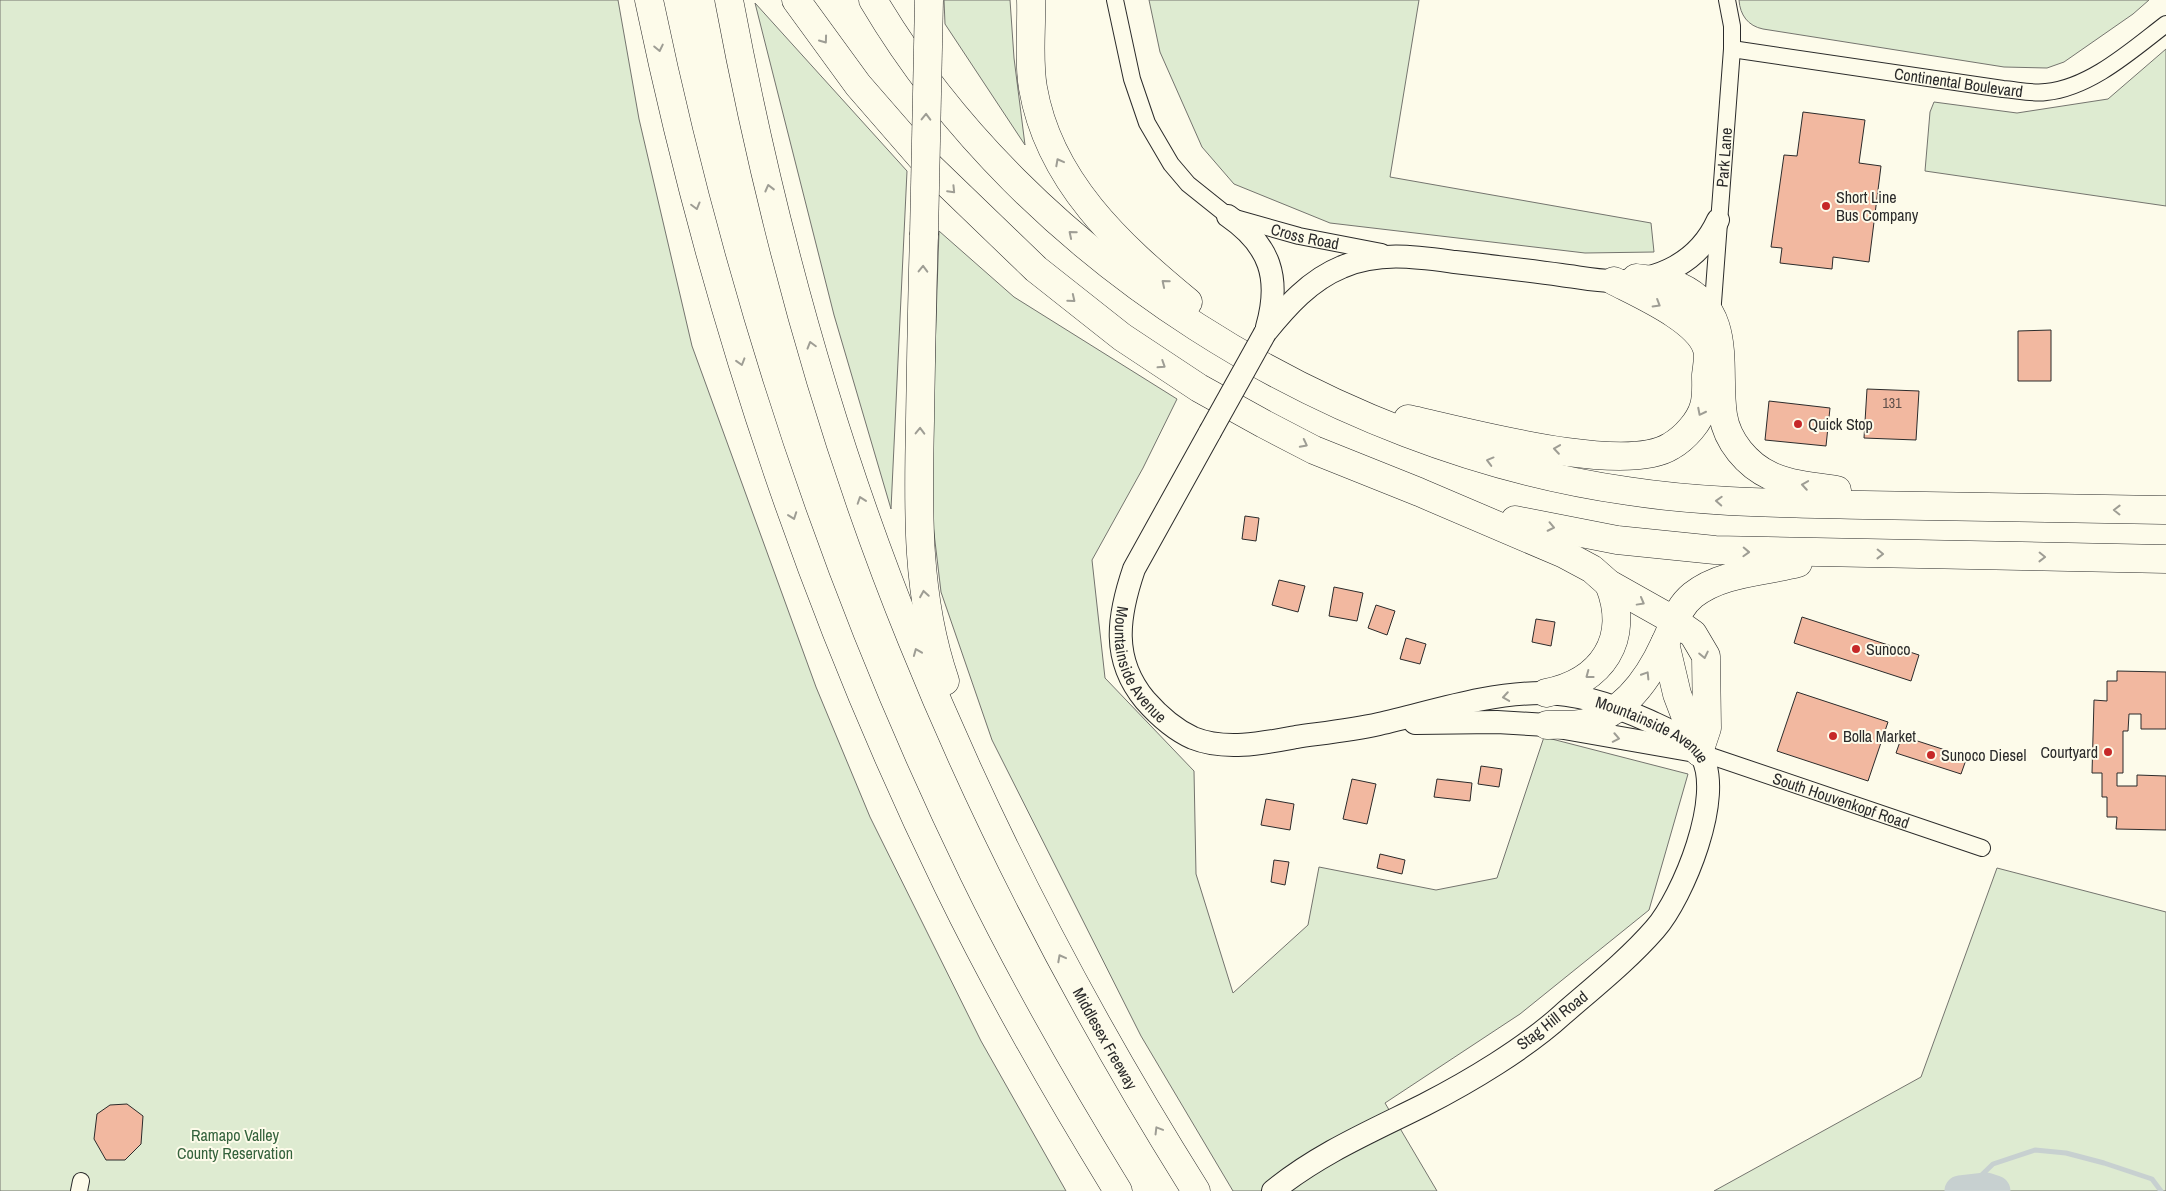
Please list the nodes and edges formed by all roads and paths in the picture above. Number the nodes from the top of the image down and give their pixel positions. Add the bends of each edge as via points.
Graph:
1 (649, 0) edge
2 (728, 0) edge
3 (796, 0) edge
4 (873, 0) edge
5 (890, 0) edge
6 (929, 0) edge
7 (1031, 0) edge
8 (1115, 0) edge
9 (1727, 0) edge
10 (2166, 24) edge
11 (1732, 49) junction
12 (998, 163) junction
13 (1228, 216) junction
14 (1718, 220) junction
15 (1409, 256) junction
16 (1625, 280) junction
17 (1712, 316) junction
18 (1266, 332) junction
19 (1708, 350) junction
20 (1286, 378) junction
21 (1335, 404) junction
22 (1419, 492) junction
23 (1939, 506) junction
24 (2166, 510) edge
25 (1831, 553) junction
26 (2166, 559) edge
27 (1609, 584) junction
28 (1669, 631) junction
29 (1546, 693) junction
30 (1619, 707) junction
31 (1376, 724) junction
32 (1547, 725) junction
33 (1699, 752) junction
34 (1982, 848) dead end
35 (1032, 903) junction
36 (1190, 1181) edge
37 (1118, 1191) edge
38 (1273, 1191) edge

1 -> 37 highway via 688,173 737,350 779,478 843,650 902,788 973,934 1032,1046
35 -> 2 highway via 935,696 862,503 791,274 761,158
3 -> 22 highway via 858,85 924,162 999,236 1078,304 1163,366 1264,424 1314,450
4 - 12 highway via 934,89
5 - 12 highway via 942,84
35 -> 6 highway, bridge via 944,678 926,603 918,520
20 -> 7 highway via 1134,256 1074,188 1050,145 1036,105 1032,85
8 - 13 street, Cross Road via 1138,100 1158,144 1188,184
9 - 11 street, Park Lane
10 - 11 street, Continental Boulevard via 2074,86 2045,92
11 - 14 street, Park Lane
20 -> 12 highway via 1239,353 1152,296 1069,231
13 - 15 street, Cross Road via 1326,242
13 - 18 street, Mountainside Avenue via 1255,238 1271,270 1274,296
14 - 16 street via 1710,238 1676,267
14 - 17 street, Park Lane
15 - 16 street, Cross Road
15 - 18 street, Mountainside Avenue via 1363,260 1342,266 1295,298
16 - 17 highway via 1664,281 1680,287 1697,299
16 -> 19 highway via 1697,333
17 - 19 highway
23 -> 17 highway via 1791,482 1770,476 1750,463 1733,443 1723,416 1722,352
18 - 31 street, Mountainside Avenue, bridge via 1134,569 1119,626 1122,661 1139,693 1162,720 1195,739 1230,745 1277,741
19 -> 21 highway via 1704,406 1695,423 1670,447 1638,456 1526,444
20 - 21 highway
23 -> 21 highway via 1718,501 1624,491 1483,460
22 -> 25 highway via 1521,521 1617,540 1715,550
22 - 27 highway via 1564,554 1592,569
24 -> 23 highway
25 -> 26 highway
25 - 28 highway via 1711,584 1683,604
27 -> 28 highway
27 -> 29 highway via 1616,602 1618,621 1604,660 1578,683
30 -> 28 highway via 1632,695
28 - 33 highway via 1677,694
28 -> 33 highway via 1694,634 1706,656 1707,728
29 - 30 street, Mountainside Avenue
29 -> 31 street, Mountainside Avenue via 1442,708
30 - 32 highway via 1603,718 1583,724
30 - 33 street, Mountainside Avenue via 1669,730
31 - 32 street, Mountainside Avenue via 1497,722
32 -> 33 street, Mountainside Avenue
33 - 34 street, South Houvenkopf Road
33 - 38 street, Stag Hill Road via 1709,773 1709,798 1681,889 1657,927 1556,1021 1494,1064 1427,1104 1326,1155 1292,1175
36 -> 35 highway, Middlesex Freeway via 1120,1066

